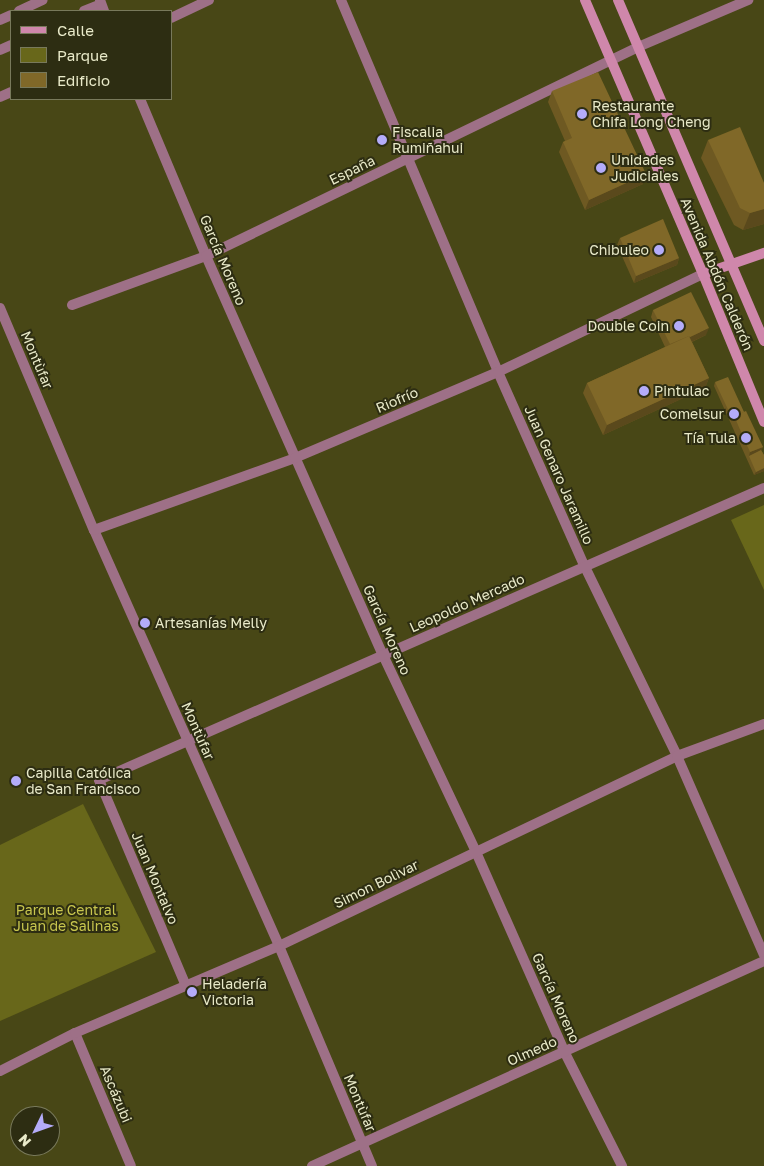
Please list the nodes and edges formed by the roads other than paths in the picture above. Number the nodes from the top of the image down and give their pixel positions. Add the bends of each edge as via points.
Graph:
1 (43, 0) edge
2 (208, 0) edge
3 (341, 0) edge
4 (585, 0) edge
5 (618, 0) edge
6 (748, 0) edge
7 (102, 5) edge
8 (21, 10) edge
9 (87, 10) edge
10 (172, 18) edge
11 (638, 47) junction
12 (611, 60) junction
13 (140, 100) edge
14 (408, 158) junction
15 (764, 253) edge
16 (206, 256) junction
17 (731, 263) junction
18 (703, 274) junction
19 (72, 305) dead end
20 (0, 308) edge
21 (764, 341) edge
22 (498, 372) junction
23 (764, 422) edge
24 (295, 458) junction
25 (764, 488) edge
26 (94, 530) junction
27 (585, 567) junction
28 (383, 655) junction
29 (764, 724) edge
30 (188, 741) junction
31 (677, 756) junction
32 (99, 780) joint
33 (476, 852) junction
34 (279, 946) junction
35 (764, 955) edge
36 (764, 961) edge
37 (186, 986) junction
38 (75, 1033) junction
39 (564, 1051) junction
40 (0, 1071) edge
41 (362, 1143) junction
42 (131, 1166) edge
43 (312, 1166) edge
44 (372, 1166) edge
45 (622, 1166) edge

1 - 8 street
2 - 10 street
3 - 14 street, Juan Genaro Jaramillo
4 - 12 main road, Avenida Abdón Calderón
5 - 11 main road, Avenida Abdón Calderón
6 - 11 street, España
7 - 9 street
11 - 12 street, España
11 - 17 main road, Avenida Abdón Calderón
12 - 14 street, España
12 - 18 main road, Avenida Abdón Calderón
13 - 16 street, García Moreno
14 - 16 street, España
14 - 22 street, Juan Genaro Jaramillo
15 - 17 main road
16 - 19 street, España
16 - 24 street, García Moreno
17 - 18 main road
17 - 21 main road, Avenida Abdón Calderón
18 - 22 street, Riofrío
18 - 23 main road, Avenida Abdón Calderón
20 - 26 street, Montùfar
22 - 24 street, Riofrío
22 - 27 street, Juan Genaro Jaramillo
24 - 26 street, Riofrío
24 - 28 street, García Moreno
25 - 27 street, Leopoldo Mercado
26 - 30 street, Montùfar
27 - 28 street, Leopoldo Mercado
27 - 31 street, Juan Genaro Jaramillo
28 - 30 street, Leopoldo Mercado
28 - 33 street, García Moreno
29 - 31 street, Simon Bolìvar
30 - 32 street, Leopoldo Mercado
30 - 34 street, Montùfar
31 - 33 street, Simon Bolìvar
31 - 35 street, Juan Genaro Jaramillo
32 - 37 street, Juan Montalvo
33 - 34 street, Simon Bolìvar
33 - 39 street, García Moreno
34 - 37 street, Simon Bolìvar
34 - 41 street, Montùfar
36 - 39 street, Olmedo
37 - 38 street, Simon Bolìvar
38 - 40 street, Simon Bolìvar
38 - 42 street, Ascázubi
39 - 41 street, Olmedo
39 - 45 street, García Moreno
41 - 43 street, Olmedo
41 - 44 street, Montùfar

